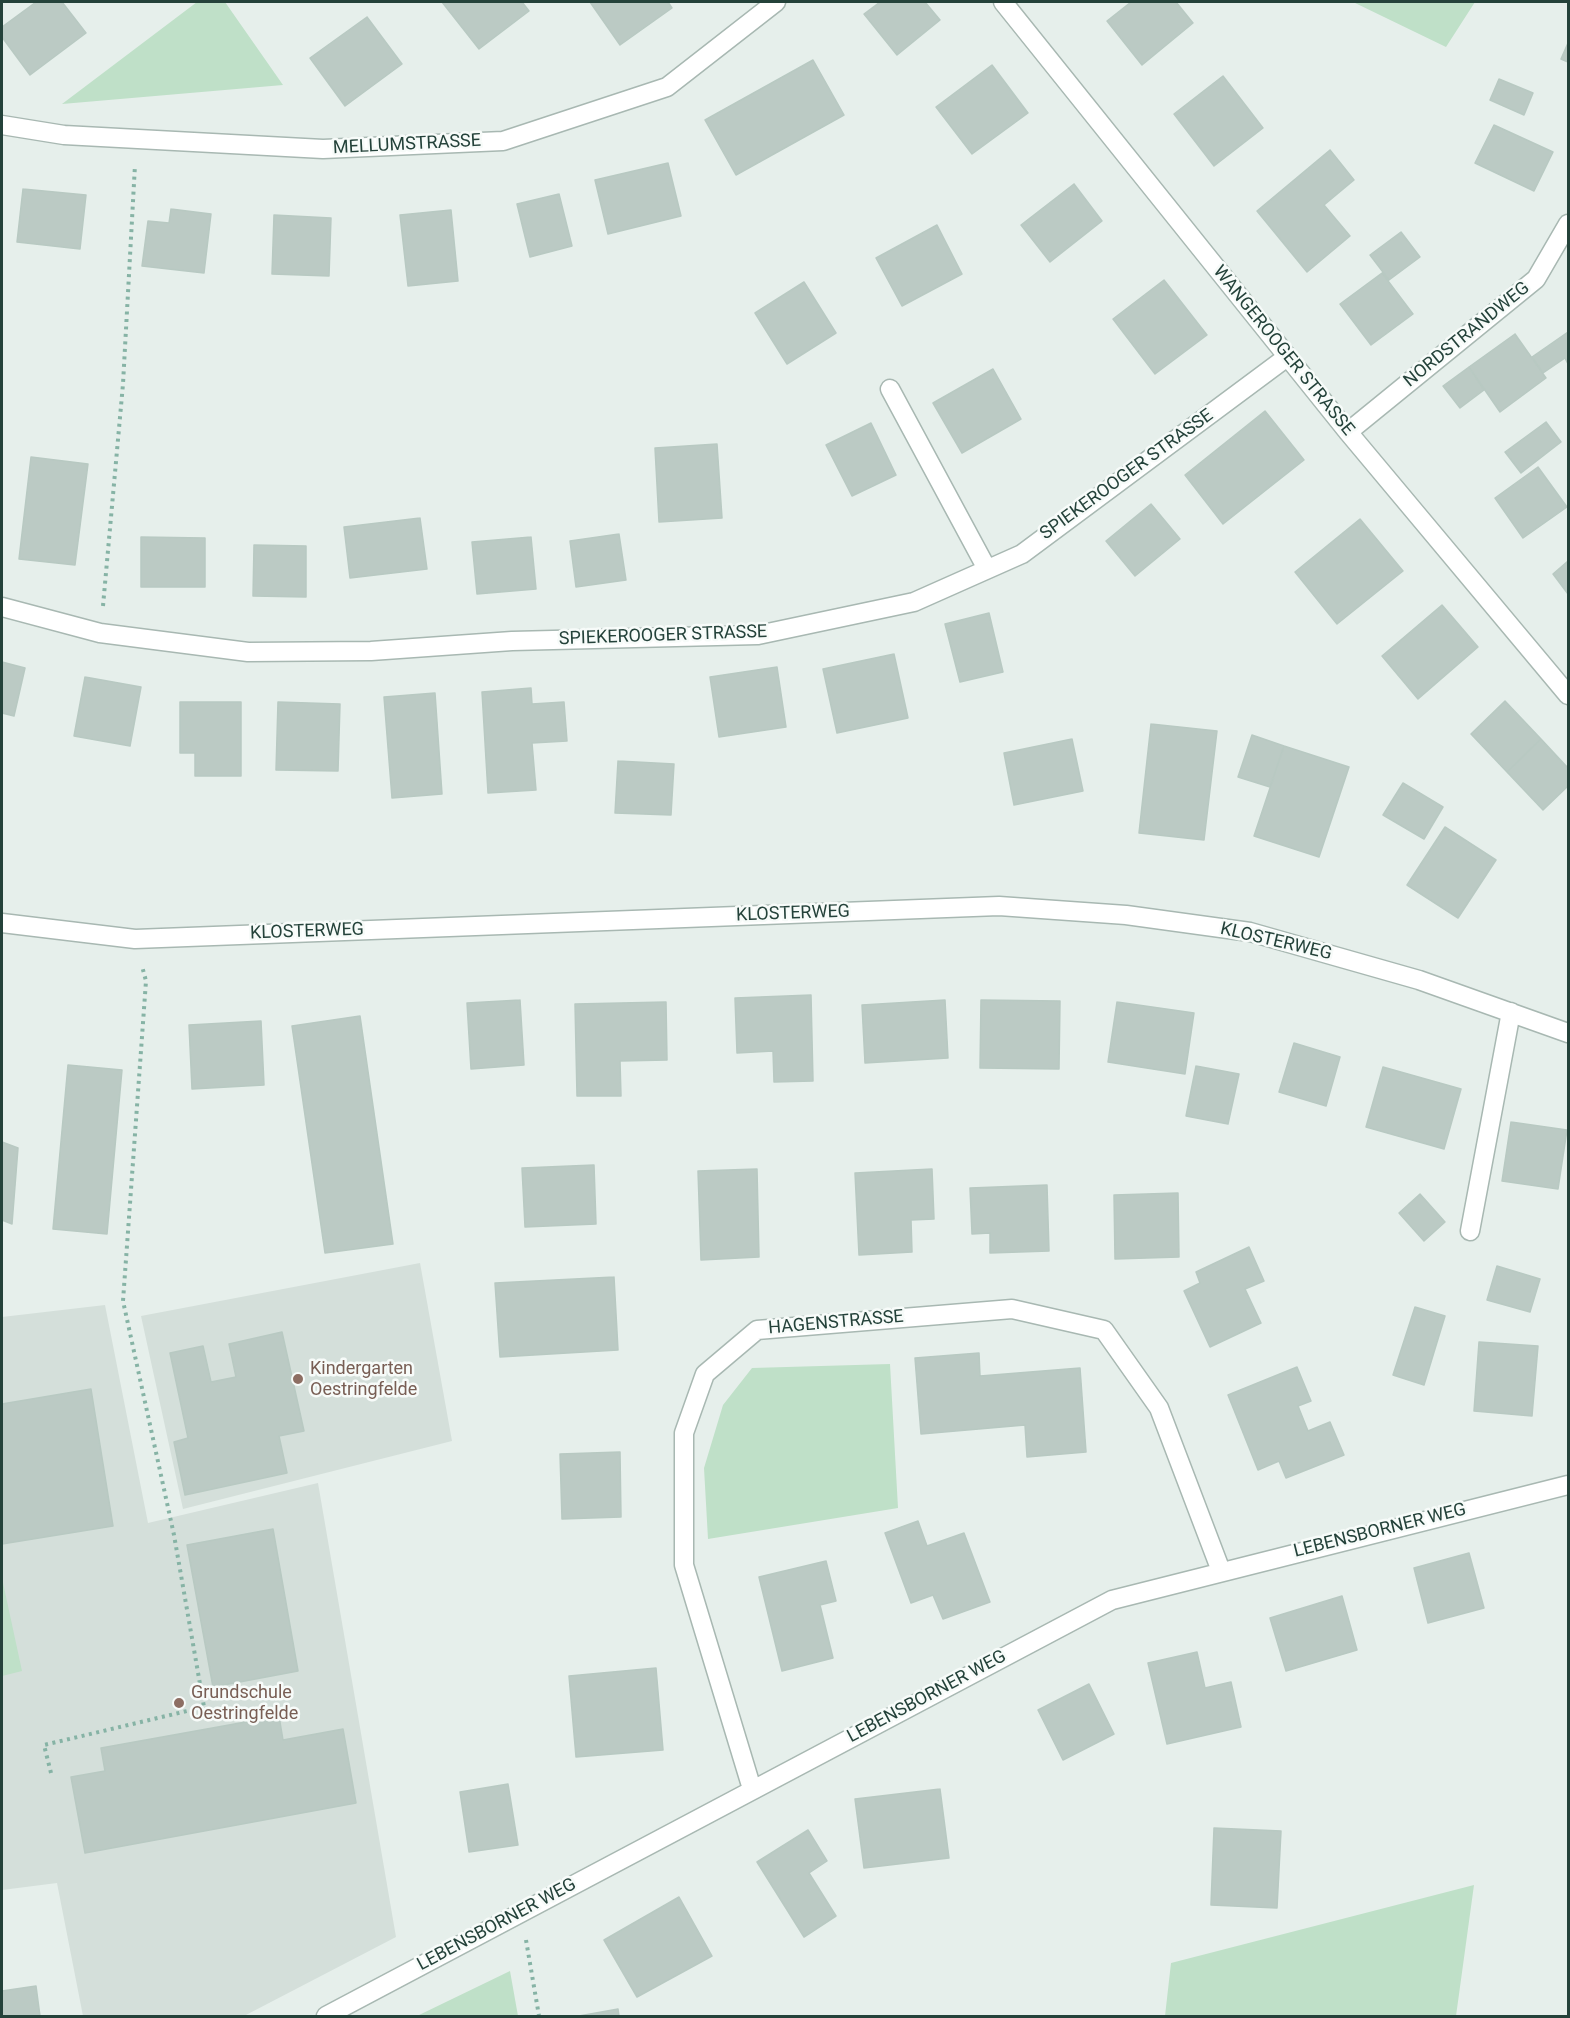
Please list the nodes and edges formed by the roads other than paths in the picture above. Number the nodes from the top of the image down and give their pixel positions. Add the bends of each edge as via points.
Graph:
1 (776, 2) edge
2 (1003, 2) edge
3 (2, 125) edge
4 (1569, 224) edge
5 (1287, 357) junction
6 (890, 389) dead end
7 (1348, 432) junction
8 (987, 569) junction
9 (2, 607) edge
10 (1569, 695) edge
11 (2, 923) edge
12 (1511, 1012) junction
13 (1569, 1033) edge
14 (1470, 1231) dead end
15 (1569, 1485) edge
16 (1221, 1571) junction
17 (752, 1789) junction
18 (326, 2016) edge

1 - 3 street, MELLUMSTRASSE via 667,87 503,141 323,149 64,135
2 - 5 street, WANGEROOGER STRASSE
4 - 7 street, NORDSTRANDWEG via 1536,279
5 - 7 street, WANGEROOGER STRASSE
5 - 8 street, SPIEKEROOGER STRASSE via 1022,554
6 - 8 street
7 - 10 street, WANGEROOGER STRASSE
8 - 9 street, SPIEKEROOGER STRASSE via 915,602 759,635 512,641 371,651 248,652 100,633
11 - 12 street, KLOSTERWEG via 135,939 999,906 1126,915 1250,932 1419,980
12 - 13 street, KLOSTERWEG
12 - 14 street
15 - 16 street, LEBENSBORNER WEG
16 - 17 street, LEBENSBORNER WEG via 1112,1600
16 - 17 street, HAGENSTRASSE via 1159,1408 1104,1330 1012,1309 757,1330 705,1374 684,1433 684,1565
17 - 18 street, LEBENSBORNER WEG

